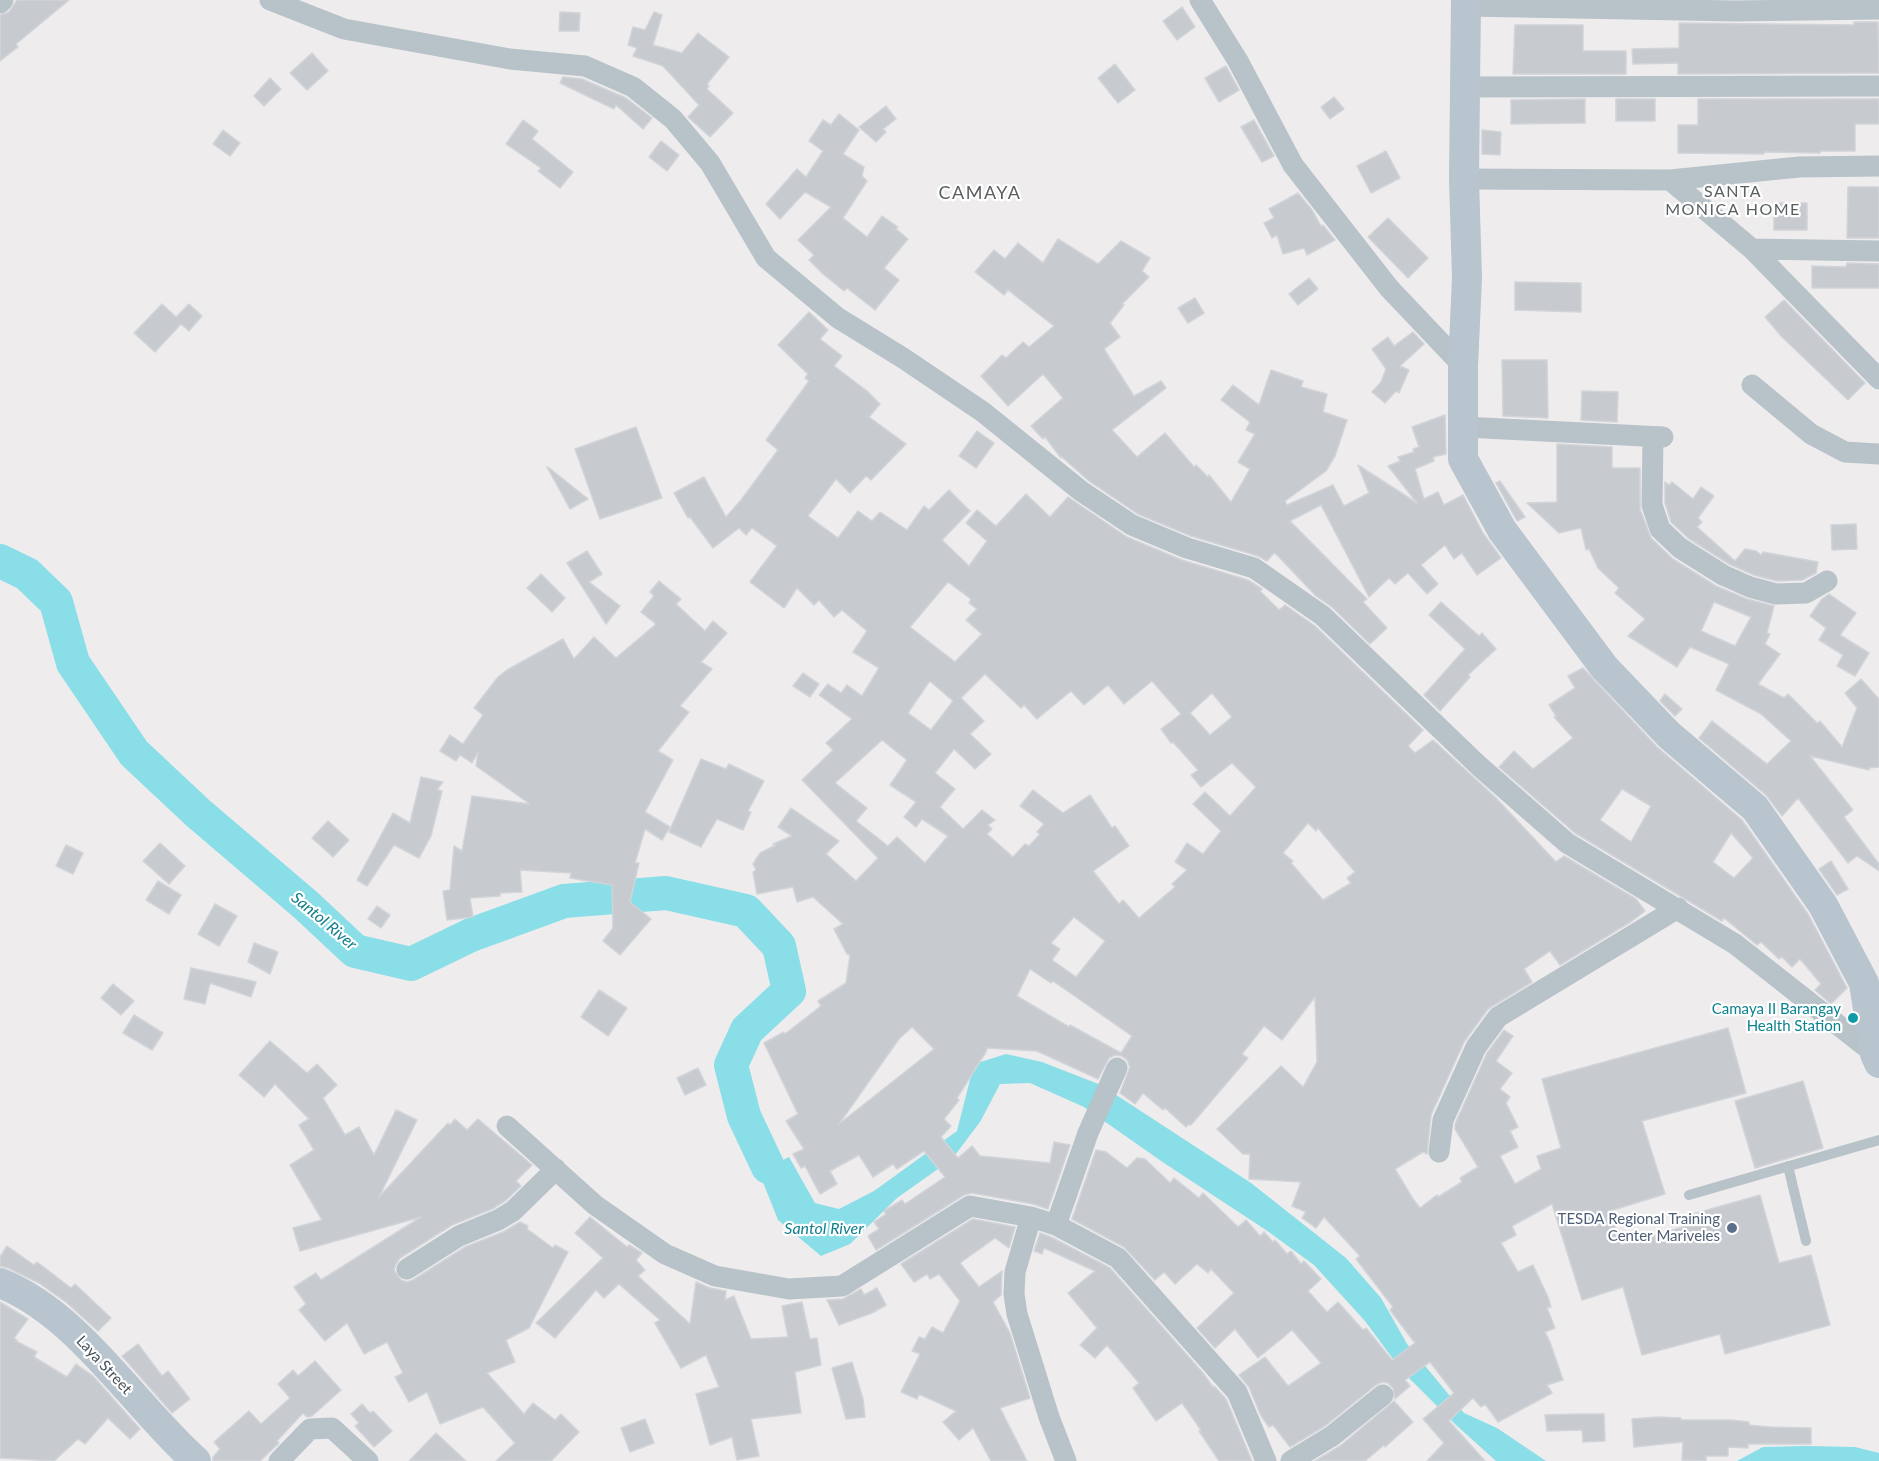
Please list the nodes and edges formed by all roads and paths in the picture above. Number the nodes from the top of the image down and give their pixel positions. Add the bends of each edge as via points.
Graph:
1 (270, 0) edge
2 (1200, 0) edge
3 (1466, 3) edge
4 (1879, 9) edge
5 (1879, 86) edge
6 (1464, 87) junction
7 (1879, 166) edge
8 (1464, 179) junction
9 (1670, 180) junction
10 (1752, 249) junction
11 (1879, 251) edge
12 (1463, 366) junction
13 (1879, 379) edge
14 (1752, 385) dead end
15 (1464, 426) junction
16 (1879, 454) edge
17 (1827, 581) dead end
18 (1678, 908) junction
19 (1877, 1058) edge
20 (1114, 1075) dead end
21 (507, 1126) dead end
22 (1879, 1140) edge
23 (1438, 1152) dead end
24 (1788, 1166) junction
25 (556, 1169) junction
26 (1689, 1195) dead end
27 (1031, 1216) junction
28 (1056, 1226) junction
29 (1806, 1241) dead end
30 (407, 1269) dead end
31 (0, 1283) edge
32 (1383, 1395) dead end
33 (1297, 1459) edge
34 (196, 1461) edge
35 (279, 1461) edge
36 (368, 1461) edge
37 (1066, 1461) edge
38 (1266, 1461) edge

1 - 18 street via 344,29 510,59 585,66 633,87 673,119 710,163 766,258 838,318 984,412 1081,491 1132,525 1187,548 1254,568 1323,616 1479,766 1567,843
2 - 12 street via 1238,61 1293,165 1389,288
3 - 4 street via 1736,10
3 - 6 street
5 - 6 street
6 - 8 street
7 - 9 street via 1798,167
8 - 9 street
8 - 12 street via 1467,278
9 - 10 street
10 - 11 street
10 - 13 street
12 - 15 street
14 - 16 street via 1811,434 1845,452
15 - 17 street via 1658,437 1652,505 1660,529 1680,548 1732,579 1776,594 1806,593
15 - 19 street via 1463,459 1502,530 1605,668 1669,735 1755,808 1823,905 1864,983
18 - 19 street via 1735,944
18 - 23 street via 1498,1017 1476,1047 1443,1120
20 - 28 street via 1088,1133
21 - 25 street
22 - 24 lane
24 - 26 lane
24 - 29 lane
25 - 27 street via 594,1204 665,1254 715,1276 789,1288 842,1286 970,1206
25 - 30 street via 513,1211 459,1236
27 - 28 street
27 - 37 street via 1015,1272 1014,1294 1049,1417
28 - 38 street via 1118,1258 1238,1392
31 - 34 street, Laya Street via 42,1307 85,1343
32 - 33 street
35 - 36 street via 310,1429 332,1428

